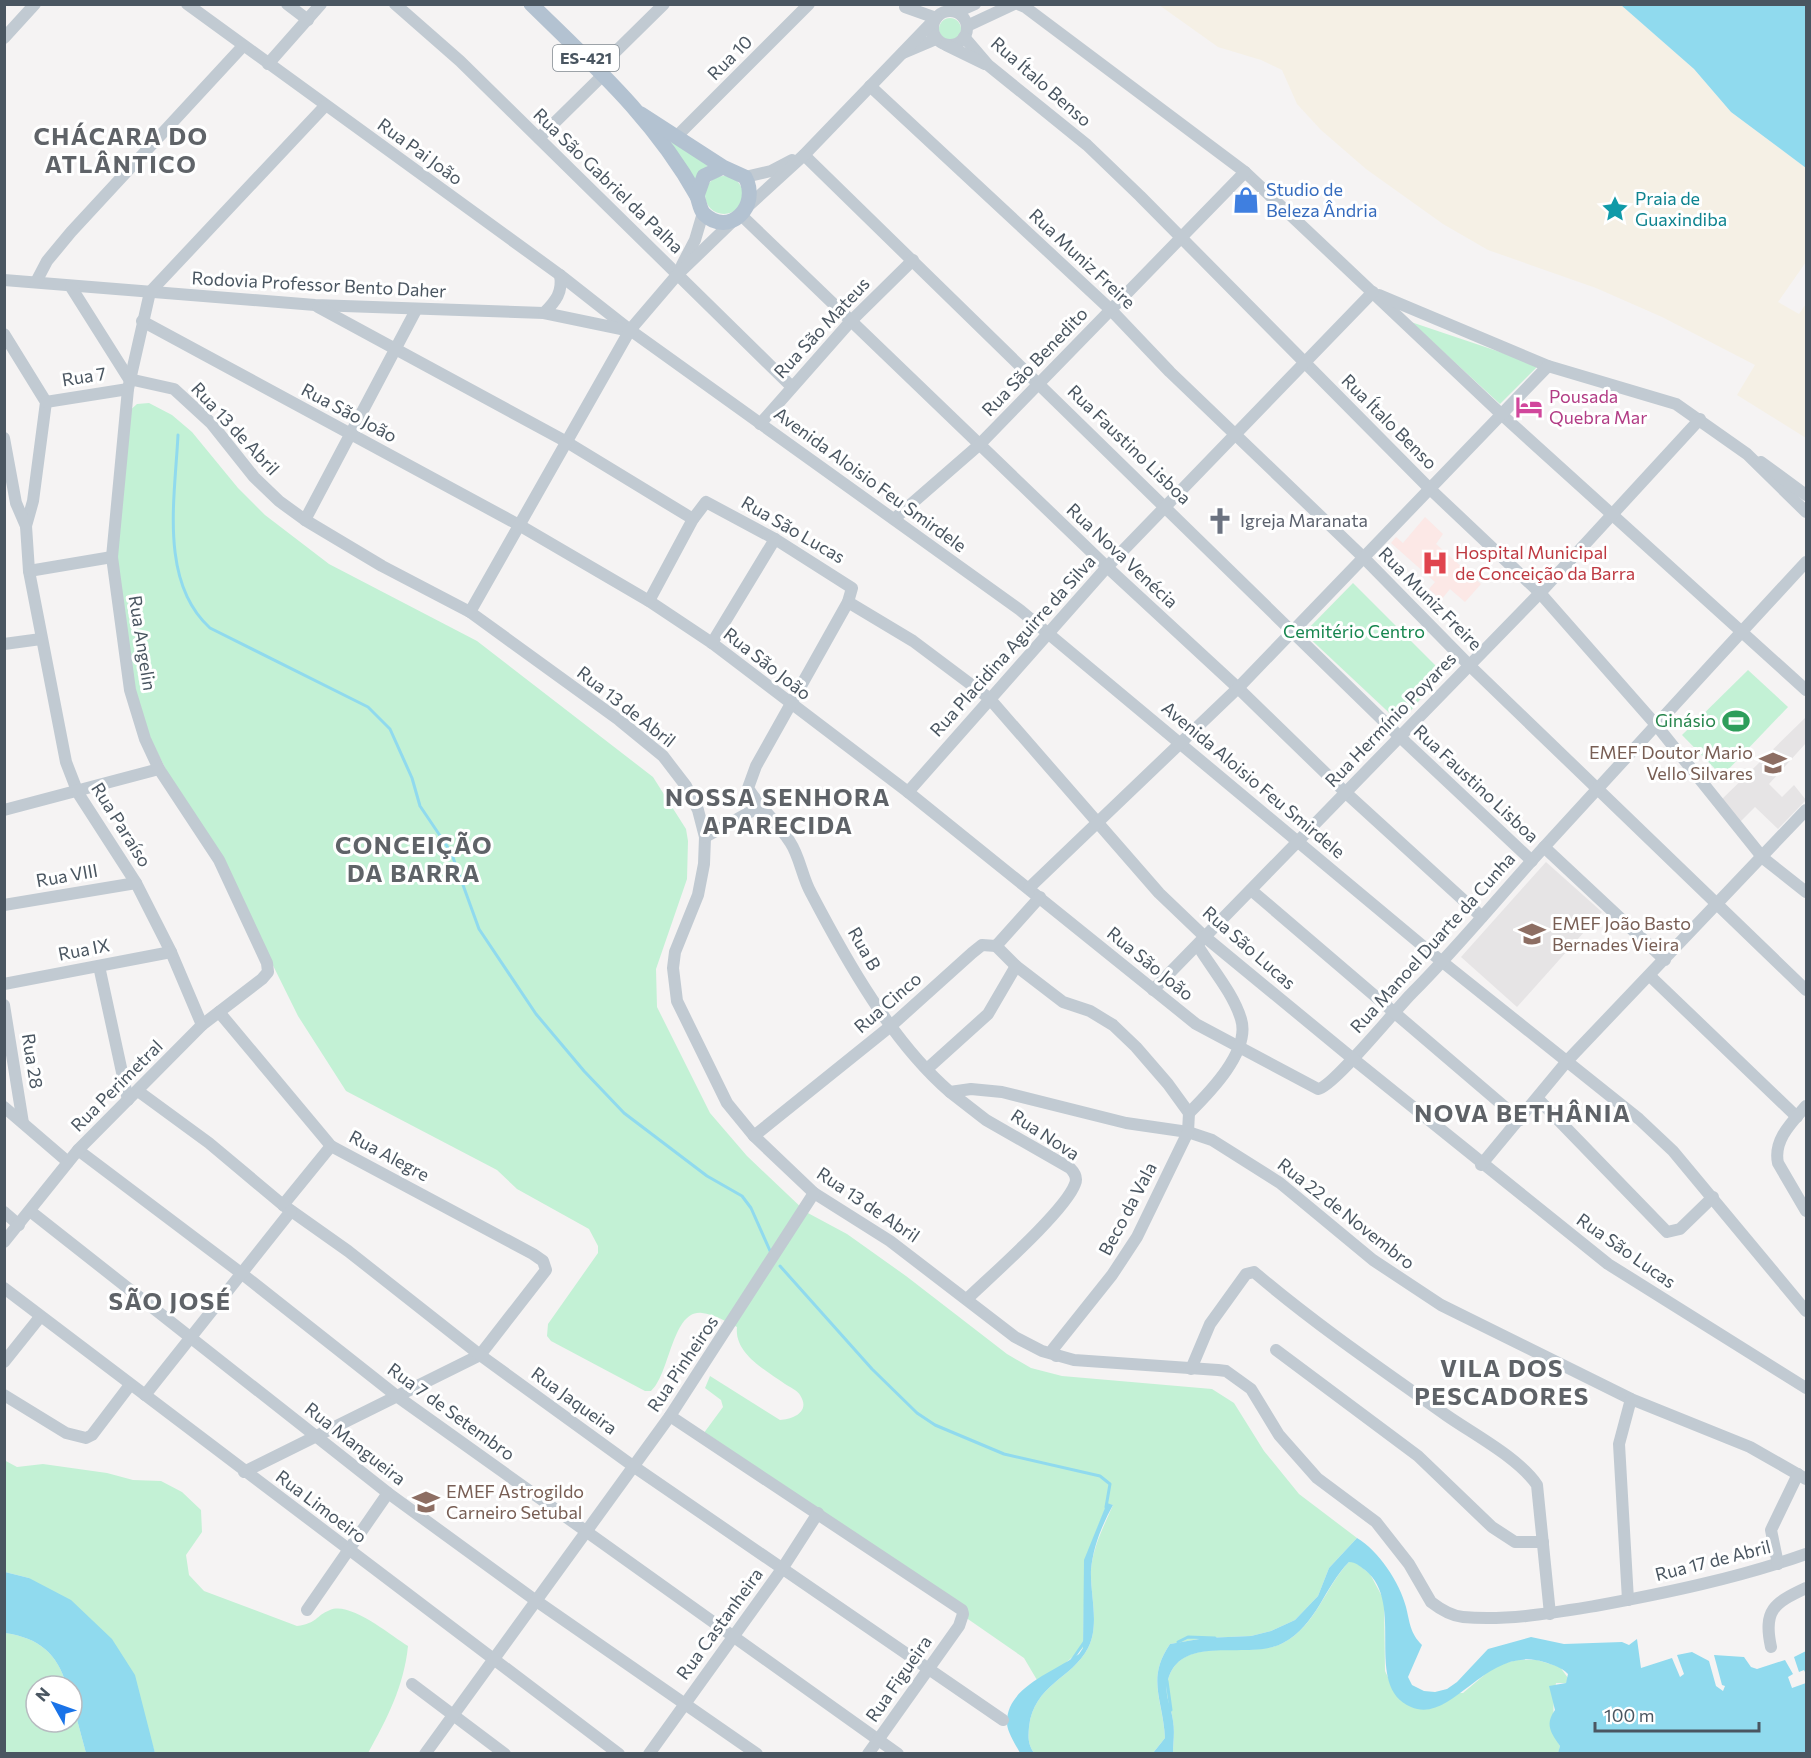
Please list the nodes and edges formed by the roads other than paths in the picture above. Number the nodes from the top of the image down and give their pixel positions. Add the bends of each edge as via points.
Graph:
1 (35, 4) edge
2 (187, 4) edge
3 (287, 4) edge
4 (321, 4) edge
5 (395, 4) edge
6 (531, 4) edge
7 (664, 4) edge
8 (809, 4) edge
9 (975, 4) edge
10 (1014, 4) edge
11 (1018, 4) edge
12 (904, 6) edge
13 (957, 12) junction
14 (936, 18) junction
15 (308, 20) junction
16 (925, 27) junction
17 (966, 31) junction
18 (4, 38) edge
19 (940, 42) junction
20 (243, 46) junction
21 (899, 54) junction
22 (268, 64) junction
23 (988, 65) junction
24 (600, 72) junction
25 (870, 86) junction
26 (325, 106) junction
27 (641, 114) junction
28 (676, 137) junction
29 (538, 138) junction
30 (804, 155) junction
31 (723, 167) junction
32 (1245, 172) junction
33 (745, 177) junction
34 (697, 196) junction
35 (703, 213) junction
36 (741, 215) junction
37 (1180, 238) junction
38 (913, 260) junction
39 (677, 274) junction
40 (560, 275) junction
41 (4, 280) edge
42 (36, 282) junction
43 (71, 287) junction
44 (150, 292) junction
45 (1372, 292) junction
46 (315, 305) junction
47 (416, 310) junction
48 (1111, 310) junction
49 (544, 313) junction
50 (142, 321) junction
51 (850, 322) junction
52 (630, 330) junction
53 (4, 334) edge
54 (395, 351) junction
55 (1305, 364) junction
56 (1548, 366) junction
57 (1038, 382) junction
58 (129, 384) junction
59 (791, 386) junction
60 (46, 402) junction
61 (1501, 414) junction
62 (1700, 418) junction
63 (760, 424) junction
64 (1234, 434) junction
65 (352, 435) junction
66 (4, 438) edge
67 (565, 441) junction
68 (978, 445) junction
69 (1747, 454) junction
70 (1429, 488) junction
71 (1806, 495) edge
72 (1166, 506) junction
73 (1806, 512) edge
74 (1613, 515) junction
75 (693, 519) junction
76 (894, 519) junction
77 (305, 520) junction
78 (519, 525) junction
79 (26, 526) junction
80 (775, 539) junction
81 (112, 557) junction
82 (1363, 557) junction
83 (1806, 562) edge
84 (1107, 567) junction
85 (29, 571) junction
86 (1540, 593) junction
87 (649, 601) junction
88 (848, 602) junction
89 (470, 612) junction
90 (1292, 630) junction
91 (1743, 631) junction
92 (1047, 633) junction
93 (41, 639) junction
94 (712, 643) junction
95 (4, 644) edge
96 (1469, 665) junction
97 (1238, 687) junction
98 (1806, 690) edge
99 (989, 698) junction
100 (790, 705) junction
101 (1657, 726) junction
102 (1399, 736) junction
103 (1178, 742) junction
104 (159, 769) junction
105 (1598, 788) junction
106 (908, 792) junction
107 (1345, 792) junction
108 (78, 793) junction
109 (759, 807) junction
110 (4, 810) edge
111 (1806, 810) edge
112 (1097, 824) junction
113 (705, 837) junction
114 (1298, 839) junction
115 (1544, 847) junction
116 (1763, 858) junction
117 (1532, 861) junction
118 (136, 883) junction
119 (1029, 888) junction
120 (1251, 890) junction
121 (1806, 892) edge
122 (1040, 897) junction
123 (4, 905) edge
124 (1718, 905) junction
125 (1482, 916) junction
126 (1202, 942) junction
127 (996, 946) junction
128 (171, 952) junction
129 (1665, 960) junction
130 (1443, 962) junction
131 (99, 966) junction
132 (1016, 966) junction
133 (268, 969) joint
134 (1650, 976) junction
135 (4, 984) edge
136 (1153, 990) junction
137 (1806, 990) edge
138 (4, 1005) edge
139 (219, 1012) junction
140 (1394, 1012) junction
141 (202, 1025) junction
142 (892, 1025) junction
143 (1239, 1045) junction
144 (1352, 1058) junction
145 (1568, 1060) junction
146 (927, 1069) junction
147 (1330, 1083) joint
148 (138, 1091) junction
149 (950, 1092) junction
150 (1538, 1099) junction
151 (128, 1100) junction
152 (1806, 1106) edge
153 (4, 1107) edge
154 (1189, 1113) junction
155 (1797, 1117) junction
156 (1520, 1120) junction
157 (23, 1123) junction
158 (1188, 1132) junction
159 (754, 1136) junction
160 (332, 1146) junction
161 (78, 1150) junction
162 (68, 1161) junction
163 (1481, 1165) junction
164 (814, 1193) junction
165 (1713, 1197) junction
166 (287, 1208) junction
167 (30, 1211) junction
168 (1806, 1211) edge
169 (4, 1212) edge
170 (19, 1225) junction
171 (4, 1242) edge
172 (241, 1273) junction
173 (4, 1288) edge
174 (968, 1298) junction
175 (1806, 1311) edge
176 (40, 1317) junction
177 (189, 1335) junction
178 (1276, 1350) dead end
179 (480, 1355) junction
180 (1056, 1356) junction
181 (4, 1362) edge
182 (1191, 1369) junction
183 (130, 1385) junction
184 (1806, 1388) edge
185 (4, 1395) edge
186 (145, 1395) junction
187 (398, 1397) junction
188 (1631, 1399) junction
189 (670, 1416) junction
190 (315, 1435) junction
191 (633, 1466) junction
192 (244, 1472) junction
193 (1802, 1476) edge
194 (388, 1493) junction
195 (818, 1513) junction
196 (586, 1532) junction
197 (1543, 1542) junction
198 (350, 1551) junction
199 (1806, 1554) edge
200 (1778, 1564) junction
201 (782, 1569) junction
202 (1806, 1588) edge
203 (535, 1600) junction
204 (1628, 1600) junction
205 (307, 1610) dead end
206 (1550, 1614) junction
207 (732, 1637) junction
208 (1771, 1647) dead end
209 (493, 1658) junction
210 (927, 1671) junction
211 (412, 1684) dead end
212 (685, 1702) junction
213 (453, 1713) junction
214 (1003, 1720) dead end
215 (878, 1740) junction
216 (425, 1754) edge
217 (505, 1754) edge
218 (619, 1754) edge
219 (649, 1754) edge
220 (757, 1754) edge
221 (868, 1754) edge
222 (898, 1754) edge

1 - 18 street
2 - 20 street, Rua Pai João
3 - 15 street
4 - 15 street
5 - 29 street, Rua São Gabriel da Palha
6 - 24 main road, ES-421
7 - 24 street
8 - 28 street, Rua 10
9 - 13 street
10 - 17 street
11 - 32 street
12 - 14 street
12 - 16 street
13 - 14 street via 945,12
13 - 17 street
14 - 16 street
14 - 19 street via 933,28
15 - 22 street
16 - 19 street
16 - 21 street
17 - 19 street via 956,44
17 - 23 street, Rua Ítalo Benso
19 - 21 street
19 - 23 street
20 - 22 street, Rua Pai João
20 - 42 street via 71,232 47,261
21 - 25 street
22 - 26 street, Rua Pai João
23 - 37 street, Rua Ítalo Benso via 1087,145
24 - 27 main road, ES-421
24 - 29 street
25 - 30 street
25 - 48 street, Rua Muniz Freire
26 - 40 street, Rua Pai João
26 - 44 street
27 - 28 main road, ES-421
27 - 34 main road via 674,157
28 - 31 main road, ES-421
29 - 39 street, Rua São Gabriel da Palha
30 - 33 street via 771,171
30 - 36 street
30 - 38 street, Rua Faustino Lisboa
31 - 33 main road
31 - 34 main road via 704,177
32 - 37 street, Rua São Benedito
32 - 45 street
33 - 36 main road via 750,192
34 - 35 main road
35 - 36 main road via 716,219
35 - 39 street via 695,240
36 - 39 street
36 - 51 street, Rua Nova Venécia
37 - 48 street, Rua São Benedito
37 - 55 street, Rua Ítalo Benso
38 - 51 street, Rua São Mateus
38 - 57 street, Rua Faustino Lisboa
39 - 52 street
39 - 59 street, Rua São Gabriel da Palha
40 - 49 street via 559,294
40 - 52 street, Rua Pai João
41 - 42 street, Rodovia Professor Bento Daher
42 - 43 street, Rodovia Professor Bento Daher
43 - 44 street, Rodovia Professor Bento Daher
43 - 58 street
44 - 46 street, Rodovia Professor Bento Daher
44 - 50 street, Rua Angelin
45 - 55 street, Rua Placidina Aguirre da Silva
45 - 56 street
45 - 61 street
46 - 47 street, Rodovia Professor Bento Daher
46 - 54 street
47 - 49 street, Rodovia Professor Bento Daher
47 - 54 street
48 - 57 street, Rua São Benedito
48 - 64 street, Rua Muniz Freire
49 - 52 street, Rodovia Professor Bento Daher
50 - 58 street, Rua Angelin
50 - 65 street, Rua São João
51 - 59 street, Rua São Mateus
51 - 68 street, Rua Nova Venécia
52 - 63 street, Avenida Aloisio Feu Smirdele
52 - 67 street
53 - 60 street
54 - 65 street
54 - 67 street
55 - 64 street, Rua Placidina Aguirre da Silva
55 - 70 street, Rua Ítalo Benso
56 - 61 street
56 - 62 street via 1654,395
57 - 68 street, Rua São Benedito
57 - 72 street, Rua Faustino Lisboa
58 - 60 street, Rua 7
58 - 77 street, Rua 13 de Abril via 170,388 183,396 211,423 254,477
58 - 81 street, Rua Angelin
59 - 63 street, Rua São Mateus
60 - 79 street, Rua Paraíso
61 - 70 street
61 - 74 street
62 - 69 street
62 - 74 street, Rua Hermínio Poyares
63 - 76 street, Avenida Aloisio Feu Smirdele
64 - 72 street, Rua Placidina Aguirre da Silva
64 - 82 street, Rua Muniz Freire
65 - 77 street
65 - 78 street, Rua São João
66 - 79 street, Rua Paraíso via 16,503
67 - 75 street
67 - 78 street
68 - 76 street, Rua São Benedito
68 - 84 street, Rua Nova Venécia
69 - 71 street
69 - 73 street
70 - 82 street
70 - 86 street, Rua Ítalo Benso
72 - 84 street, Rua Placidina Aguirre da Silva
72 - 90 street, Rua Faustino Lisboa
74 - 86 street, Rua Hermínio Poyares
74 - 91 street
75 - 80 street, Rua São Lucas via 706,502
75 - 87 street
76 - 92 street, Avenida Aloisio Feu Smirdele
77 - 89 street, Rua 13 de Abril
78 - 87 street, Rua São João
78 - 89 street
79 - 85 street, Rua Paraíso
80 - 88 street, Rua São Lucas via 849,584 852,591
80 - 94 street
81 - 85 street
81 - 104 street, Rua Angelin via 130,690
82 - 90 street
82 - 96 street, Rua Muniz Freire
83 - 91 street, Rua Manoel Duarte da Cunha
84 - 92 street, Rua Placidina Aguirre da Silva
84 - 97 street, Rua Nova Venécia
85 - 93 street, Rua Paraíso
86 - 96 street, Rua Hermínio Poyares
86 - 101 street, Rua Ítalo Benso
87 - 94 street, Rua São João
88 - 99 street, Rua São Lucas via 913,641
88 - 100 street, Rua B
89 - 113 street, Rua 13 de Abril via 620,720 663,756 686,786
90 - 97 street
90 - 102 street, Rua Faustino Lisboa
91 - 98 street
91 - 101 street, Rua Manoel Duarte da Cunha
92 - 99 street, Rua Placidina Aguirre da Silva
92 - 103 street, Avenida Aloisio Feu Smirdele
93 - 95 street
93 - 108 street, Rua Paraíso via 60,735
94 - 100 street, Rua São João
96 - 102 street, Rua Hermínio Poyares
96 - 105 street, Rua Muniz Freire
97 - 103 street
97 - 107 street, Rua Nova Venécia
99 - 106 street, Rua Placidina Aguirre da Silva
99 - 112 street, Rua São Lucas
100 - 106 street, Rua São João
100 - 109 street, Rua B via 748,783
101 - 105 street, Rua Manoel Duarte da Cunha
101 - 116 street, Rua Ítalo Benso
102 - 107 street, Rua Hermínio Poyares
102 - 117 street, Rua Faustino Lisboa
103 - 112 street
103 - 114 street, Avenida Aloisio Feu Smirdele
104 - 108 street
104 - 133 street, Rua Angelin via 219,860
105 - 115 street, Rua Manoel Duarte da Cunha
105 - 124 street, Rua Muniz Freire
106 - 119 street, Rua São João
107 - 114 street, Rua Hermínio Poyares
107 - 125 street, Rua Nova Venécia
108 - 110 street
108 - 118 street, Rua Paraíso
109 - 113 street
109 - 142 street, Rua B via 789,841 811,893
111 - 116 street
112 - 119 street
112 - 126 street, Rua São Lucas
113 - 159 street, Rua 13 de Abril via 698,895 675,952 674,984 688,1026 727,1103
114 - 120 street, Rua Hermínio Poyares
114 - 130 street, Avenida Aloisio Feu Smirdele
115 - 117 street, Rua Manoel Duarte da Cunha
115 - 129 street
116 - 121 street, Rua Ítalo Benso
116 - 124 street
117 - 125 street, Rua Manoel Duarte da Cunha
118 - 123 street, Rua VIII
118 - 128 street, Rua Paraíso
119 - 122 street, Rua São João
120 - 126 street, Rua Hermínio Poyares
120 - 140 street
122 - 127 street, Rua Cinco
122 - 136 street, Rua São João
124 - 129 street
124 - 137 street, Rua Muniz Freire
125 - 130 street, Rua Manoel Duarte da Cunha
126 - 136 street, Rua Hermínio Poyares
126 - 143 street via 1242,1020
126 - 144 street, Rua São Lucas
127 - 132 street
127 - 142 street, Rua Cinco via 982,945
128 - 131 street, Rua IX
128 - 141 street, Rua Paraíso
129 - 134 street
130 - 140 street, Rua Manoel Duarte da Cunha
130 - 145 street, Avenida Aloisio Feu Smirdele
131 - 135 street, Rua IX
131 - 151 street
132 - 146 street via 988,1014
132 - 154 street via 1063,1002 1090,1011 1113,1025 1168,1084
133 - 139 street, Rua Perimetral via 262,980
134 - 145 street
134 - 155 street
136 - 143 street, Rua São João via 1196,1024
138 - 157 street, Rua 28
139 - 141 street, Rua Perimetral
139 - 160 street, Rua Alegre
140 - 144 street, Rua Manoel Duarte da Cunha
140 - 156 street
141 - 148 street, Rua Perimetral
142 - 146 street, Rua B
142 - 159 street, Rua Cinco
143 - 147 street, Rua São João via 1318,1089
143 - 154 street via 1220,1079
144 - 147 street, Rua Manoel Duarte da Cunha
144 - 163 street, Rua São Lucas
145 - 150 street
145 - 165 street, Avenida Aloisio Feu Smirdele via 1673,1151
146 - 149 street, Rua B
148 - 151 street, Rua Perimetral
148 - 166 street, Rua Jaqueira
149 - 158 street via 1002,1092 1126,1123
149 - 174 street, Rua Nova via 986,1120 1070,1168 1076,1177 1062,1204
150 - 156 street
150 - 165 street via 1667,1232 1680,1229
151 - 161 street, Rua Perimetral
152 - 155 street
153 - 157 street
154 - 158 street
155 - 168 street via 1776,1154
156 - 163 street
157 - 162 street
158 - 180 street, Beco da Vala via 1137,1237 1113,1275 1053,1349
158 - 188 street, Rua 22 de Novembro via 1224,1146 1280,1183 1372,1260 1441,1305
159 - 164 street, Rua 13 de Abril
160 - 166 street
160 - 179 street, Rua Alegre via 543,1261 546,1270
161 - 162 street, Rua Perimetral
161 - 172 street, Rua 7 de Setembro
162 - 167 street, Rua Perimetral
163 - 184 street, Rua São Lucas via 1608,1264
164 - 174 street, Rua 13 de Abril via 890,1241
164 - 189 street, Rua Pinheiros
165 - 175 street, Avenida Aloisio Feu Smirdele
166 - 172 street
166 - 179 street, Rua Jaqueira
167 - 170 street, Rua Perimetral
167 - 177 street, Rua Mangueira
169 - 170 street
170 - 171 street, Rua Perimetral
172 - 177 street
172 - 187 street, Rua 7 de Setembro
173 - 176 street, Rua Limoeiro
174 - 180 street, Rua 13 de Abril via 1015,1337
176 - 181 street
176 - 183 street, Rua Limoeiro
177 - 186 street
177 - 190 street, Rua Mangueira
178 - 197 street via 1418,1456 1492,1527 1515,1542
179 - 187 street
179 - 191 street, Rua Jaqueira
180 - 182 street, Rua 13 de Abril
182 - 197 street via 1210,1324 1250,1271 1526,1473 1537,1485
182 - 206 street, Rua 13 de Abril via 1226,1371 1251,1389 1293,1453 1317,1478 1376,1522 1439,1609 1461,1617
183 - 185 street via 86,1438 66,1433
183 - 186 street, Rua Limoeiro
186 - 192 street, Rua Limoeiro
187 - 190 street
187 - 196 street, Rua 7 de Setembro
188 - 193 street, Rua 22 de Novembro via 1750,1447
188 - 204 street via 1619,1444
189 - 191 street, Rua Pinheiros
189 - 195 street
190 - 192 street
190 - 194 street, Rua Mangueira
191 - 196 street, Rua Pinheiros
191 - 201 street, Rua Jaqueira
192 - 198 street, Rua Limoeiro
193 - 200 street via 1771,1530
194 - 198 street
194 - 203 street, Rua Mangueira
195 - 201 street, Rua Castanheira
195 - 210 street, Rua Figueira via 963,1614 959,1626
196 - 203 street, Rua Pinheiros
196 - 207 street, Rua 7 de Setembro
197 - 206 street
198 - 205 street
198 - 209 street, Rua Limoeiro
199 - 200 street, Rua 17 de Abril
200 - 204 street, Rua 17 de Abril
201 - 207 street, Rua Castanheira
201 - 210 street, Rua Jaqueira
202 - 208 street via 1772,1610 1767,1623
203 - 209 street, Rua Pinheiros
203 - 212 street, Rua Mangueira
204 - 206 street, Rua 13 de Abril
207 - 212 street, Rua Castanheira
207 - 215 street, Rua 7 de Setembro
209 - 213 street, Rua Pinheiros
209 - 218 street, Rua Limoeiro
210 - 214 street, Rua Jaqueira
210 - 215 street, Rua Figueira
211 - 213 street
212 - 219 street, Rua Castanheira
212 - 220 street, Rua Mangueira
213 - 216 street, Rua Pinheiros
213 - 217 street
215 - 221 street, Rua Figueira
215 - 222 street, Rua 7 de Setembro

